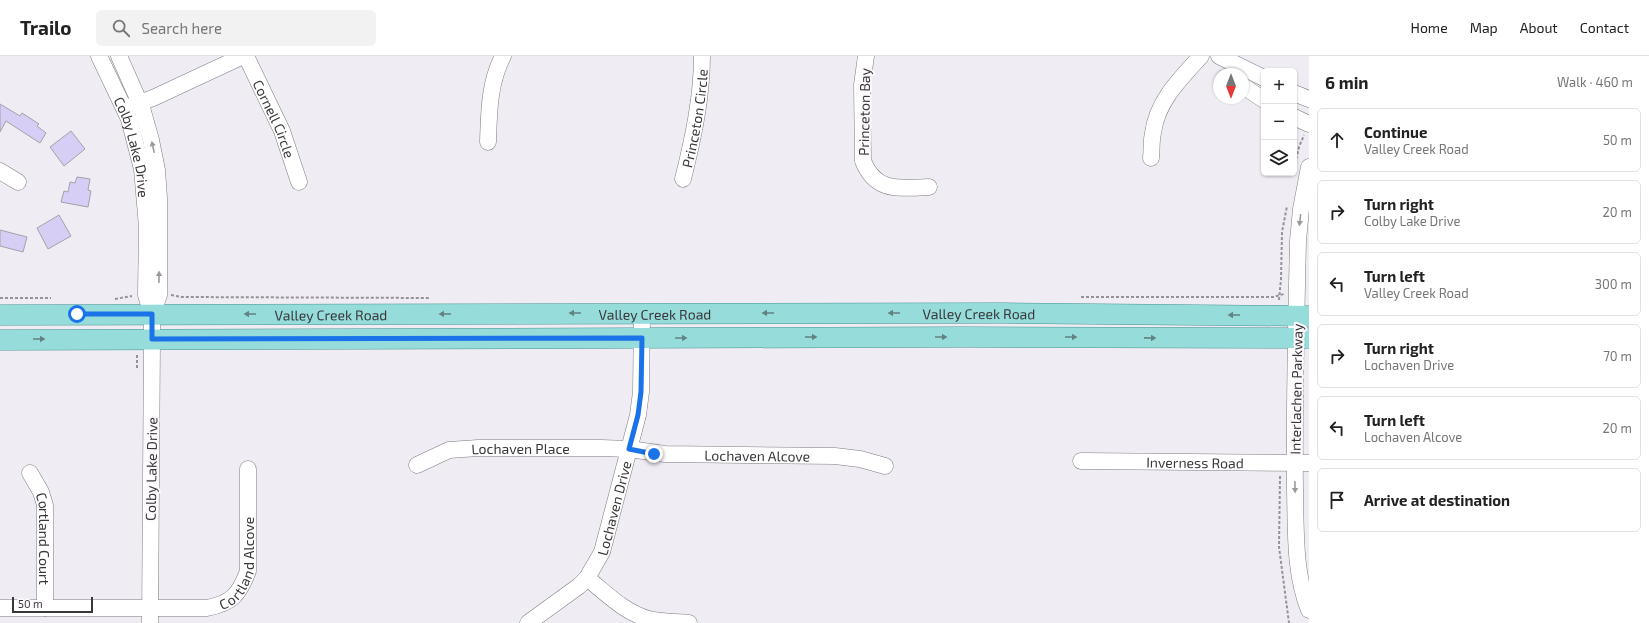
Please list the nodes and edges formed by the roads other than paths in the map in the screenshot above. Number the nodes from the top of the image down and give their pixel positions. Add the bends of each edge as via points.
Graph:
1 (99, 56) edge
2 (119, 56) edge
3 (243, 56) edge
4 (246, 56) edge
5 (503, 56) edge
6 (702, 56) edge
7 (866, 56) edge
8 (1201, 56) edge
9 (1212, 56) edge
10 (1219, 56) edge
11 (1224, 68) edge
12 (1261, 77) edge
13 (1249, 90) edge
14 (1297, 94) edge
15 (1261, 98) edge
16 (1309, 99) edge
17 (140, 103) junction
18 (124, 109) junction
19 (1297, 118) edge
20 (1309, 124) edge
21 (488, 142) dead end
22 (1152, 158) dead end
23 (1309, 167) edge
24 (0, 171) edge
25 (683, 179) dead end
26 (18, 182) dead end
27 (299, 182) dead end
28 (929, 186) dead end
29 (642, 313) junction
30 (152, 314) junction
31 (0, 315) edge
32 (1303, 315) edge
33 (642, 338) junction
34 (1303, 338) edge
35 (152, 339) junction
36 (0, 340) edge
37 (629, 449) junction
38 (1081, 461) dead end
39 (1302, 463) edge
40 (417, 465) dead end
41 (885, 466) dead end
42 (248, 469) dead end
43 (30, 472) dead end
44 (587, 578) junction
45 (0, 608) edge
46 (45, 608) junction
47 (1309, 610) edge
48 (150, 616) edge
49 (528, 623) edge
50 (689, 623) edge

1 - 18 street, Colby Lake Drive
2 - 17 street, Colby Lake Drive
3 - 17 street
4 - 27 street, Cornell Circle via 282,131
5 - 21 street via 490,94
6 - 25 street, Princeton Circle via 697,112
7 - 28 street, Princeton Bay via 862,92 863,160 867,171 885,186
8 - 22 street via 1169,93 1159,111 1153,133
9 - 11 street
10 - 12 street
13 - 15 street
14 - 16 street
17 - 18 street
30 -> 17 street, Colby Lake Drive via 159,295 159,190 153,149
18 - 30 street, Colby Lake Drive via 136,142 144,180 146,295
19 - 20 street
23 -> 32 street, Interlachen Parkway via 1298,242
24 - 26 street
29 -> 30 main road, Valley Creek Road
32 -> 29 main road, Valley Creek Road
29 - 33 street, Lochaven Drive
30 - 31 main road, Valley Creek Road
30 - 35 street, Colby Lake Drive
32 - 34 street, Interlachen Parkway
33 -> 34 main road, Valley Creek Road
33 - 35 main road, Valley Creek Road
33 - 37 street, Lochaven Drive via 641,392
34 - 39 street, Interlachen Parkway
36 -> 35 main road, Valley Creek Road
35 - 48 street, Colby Lake Drive
37 - 40 street, Lochaven Place via 470,448 449,450
37 - 41 street, Lochaven Alcove via 665,454 839,456
37 - 44 street, Lochaven Drive via 606,541
38 - 39 street, Inverness Road
39 -> 47 street, Interlachen Parkway via 1296,534 1300,574
42 - 48 street, Cortland Alcove via 249,556 243,586 233,599 222,605
43 - 46 street, Cortland Court via 42,492 44,505
44 - 49 street, Lochaven Drive
44 - 50 street via 632,612 648,619
45 - 46 street, Cortland Alcove
46 - 48 street, Cortland Alcove

